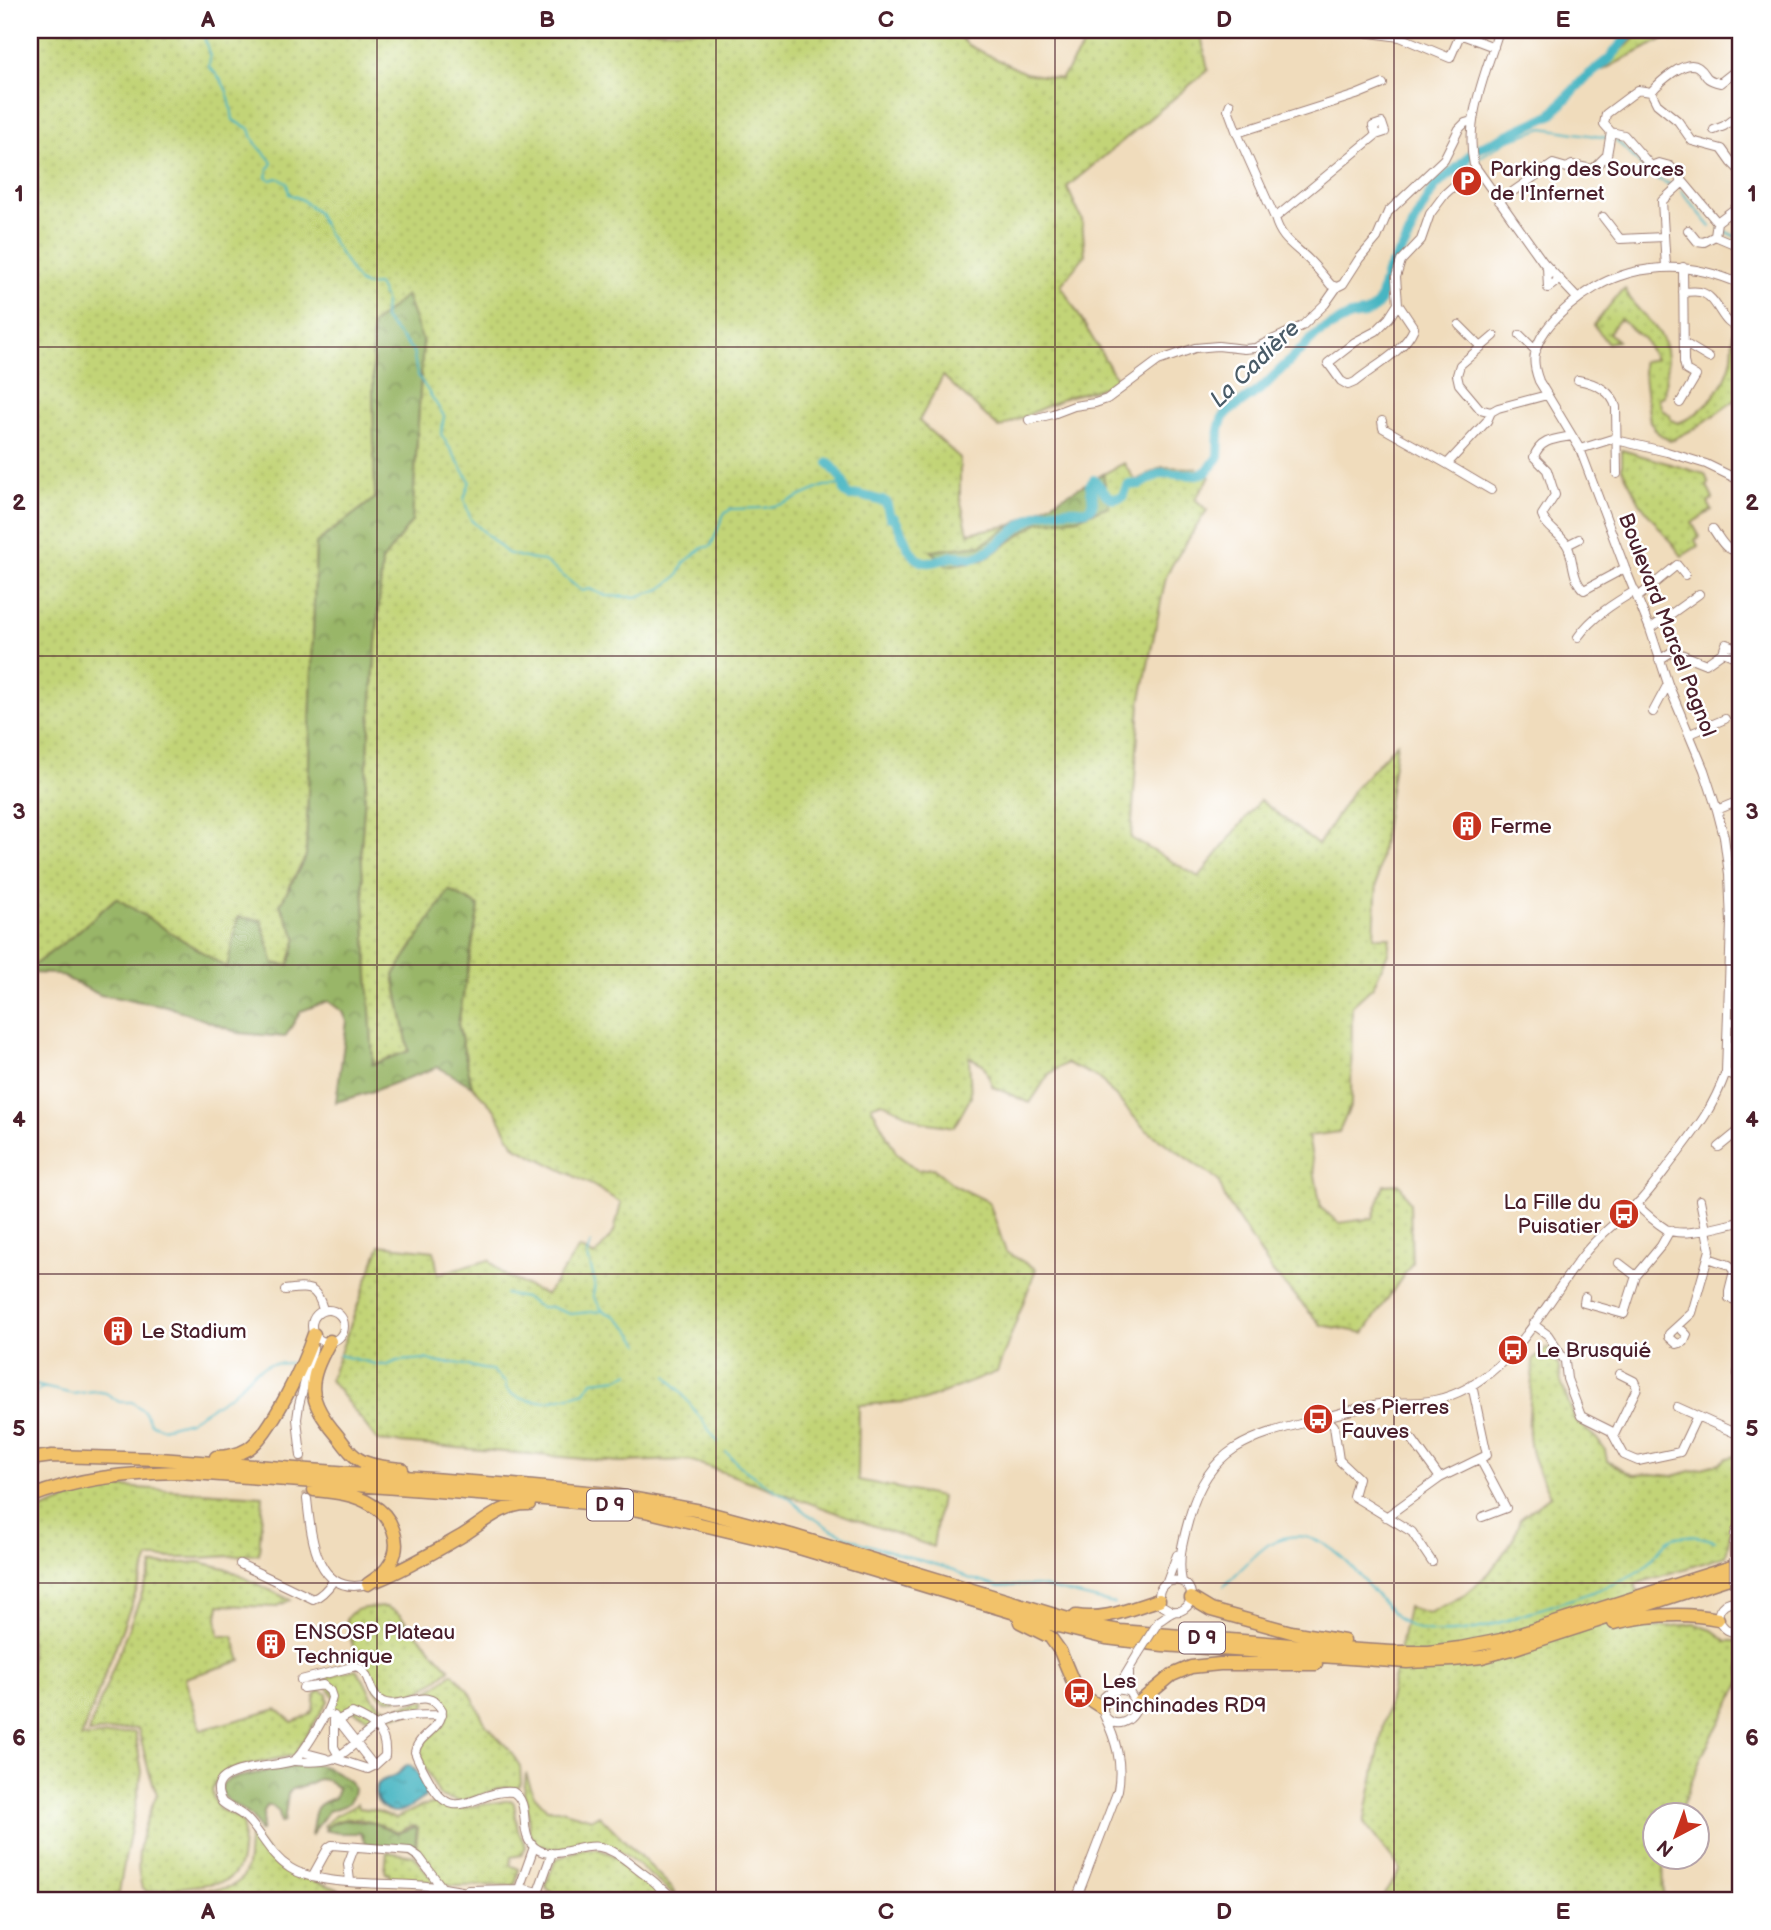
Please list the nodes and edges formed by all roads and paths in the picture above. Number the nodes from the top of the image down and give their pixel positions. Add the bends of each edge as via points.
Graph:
1 (1020, 30) edge
2 (1032, 30) edge
3 (1348, 30) edge
4 (1449, 30) edge
5 (1499, 30) edge
6 (1460, 35) junction
7 (1494, 47) junction
8 (1740, 70) edge
9 (1383, 85) dead end
10 (1651, 92) junction
11 (1230, 104) dead end
12 (1741, 113) edge
13 (1472, 121) junction
14 (1714, 130) dead end
15 (1611, 132) junction
16 (1237, 133) junction
17 (1376, 135) dead end
18 (1475, 167) junction
19 (1741, 172) edge
20 (1682, 183) junction
21 (1499, 201) junction
22 (1741, 204) edge
23 (1603, 217) dead end
24 (1275, 218) junction
25 (1717, 222) junction
26 (1688, 230) dead end
27 (1715, 236) junction
28 (1664, 237) junction
29 (1741, 247) edge
30 (1547, 266) junction
31 (1665, 267) junction
32 (1683, 267) junction
33 (1560, 279) junction
34 (1741, 284) edge
35 (1337, 287) junction
36 (1683, 292) junction
37 (1577, 298) junction
38 (1398, 304) junction
39 (1459, 325) dead end
40 (1741, 327) edge
41 (1520, 335) dead end
42 (1494, 336) dead end
43 (1684, 343) junction
44 (1480, 346) junction
45 (1536, 351) junction
46 (1709, 358) dead end
47 (1578, 380) dead end
48 (1547, 395) junction
49 (1679, 403) dead end
50 (1491, 412) junction
51 (1029, 420) dead end
52 (1382, 421) dead end
53 (1572, 436) junction
54 (1616, 440) junction
55 (1580, 449) junction
56 (1447, 464) junction
57 (1617, 474) dead end
58 (1741, 481) edge
59 (1491, 490) dead end
60 (1713, 529) dead end
61 (1579, 539) dead end
62 (1567, 545) junction
63 (1741, 547) edge
64 (1625, 568) junction
65 (1685, 575) dead end
66 (1637, 594) junction
67 (1699, 594) dead end
68 (1650, 629) junction
69 (1578, 637) dead end
70 (1739, 658) edge
71 (1660, 660) junction
72 (1668, 684) junction
73 (1653, 712) dead end
74 (1725, 719) dead end
75 (1690, 734) junction
76 (1741, 800) edge
77 (1717, 810) junction
78 (1728, 1021) junction
79 (1741, 1022) edge
80 (1726, 1072) junction
81 (1741, 1079) edge
82 (1741, 1129) edge
83 (1719, 1147) dead end
84 (1700, 1200) dead end
85 (1636, 1204) junction
86 (1741, 1222) edge
87 (1706, 1229) junction
88 (1670, 1230) junction
89 (1708, 1258) junction
90 (1619, 1263) dead end
91 (1636, 1276) junction
92 (1731, 1284) junction
93 (1741, 1287) edge
94 (285, 1290) dead end
95 (1585, 1297) dead end
96 (1741, 1302) edge
97 (323, 1310) junction
98 (1533, 1324) junction
99 (1678, 1326) dead end
100 (315, 1335) junction
101 (328, 1341) junction
102 (308, 1371) junction
103 (1620, 1374) dead end
104 (1472, 1385) junction
105 (1677, 1407) dead end
106 (1333, 1415) junction
107 (1697, 1416) junction
108 (1741, 1433) edge
109 (1614, 1435) junction
110 (1412, 1439) dead end
111 (301, 1456) tunnel mouth
112 (52, 1457) junction
113 (1480, 1458) junction
114 (30, 1459) edge
115 (128, 1475) junction
116 (1440, 1478) junction
117 (513, 1485) junction
118 (30, 1497) edge
119 (307, 1499) tunnel mouth
120 (1386, 1517) junction
121 (1482, 1517) dead end
122 (1741, 1519) edge
123 (687, 1520) junction
124 (1182, 1543) junction
125 (1738, 1554) edge
126 (1432, 1562) dead end
127 (240, 1564) dead end
128 (1741, 1564) edge
129 (1741, 1574) edge
130 (334, 1580) junction
131 (901, 1580) junction
132 (1167, 1582) junction
133 (1182, 1582) junction
134 (368, 1584) junction
135 (950, 1584) junction
136 (1666, 1586) junction
137 (1191, 1598) junction
138 (1738, 1601) edge
139 (1160, 1602) junction
140 (1173, 1612) junction
141 (1718, 1619) junction
142 (1158, 1622) junction
143 (1741, 1631) edge
144 (1539, 1641) junction
145 (1460, 1648) junction
146 (1436, 1661) junction
147 (1129, 1671) junction
148 (1117, 1689) junction
149 (1129, 1692) junction
150 (1136, 1706) junction
151 (1103, 1711) junction
152 (442, 1715) junction
153 (333, 1716) junction
154 (1126, 1722) junction
155 (376, 1726) junction
156 (1115, 1740) junction
157 (356, 1742) junction
158 (302, 1752) junction
159 (335, 1758) junction
160 (292, 1761) junction
161 (374, 1766) junction
162 (534, 1847) junction
163 (354, 1848) junction
164 (552, 1853) junction
165 (312, 1877) junction
166 (350, 1881) junction
167 (655, 1883) junction
168 (443, 1889) junction
169 (519, 1889) junction
170 (457, 1891) junction
171 (538, 1892) junction
172 (506, 1900) edge
173 (561, 1900) edge
174 (664, 1900) edge
175 (675, 1900) edge
176 (1076, 1900) edge

1 - 2 street via 1028,35
3 - 6 street via 1400,37 1450,58
4 - 6 street
5 - 7 street
6 - 7 street
7 - 13 street
8 - 10 street via 1720,83 1690,64 1664,77
9 - 16 street
10 - 15 street via 1638,90 1606,114 1604,124
10 - 19 street via 1692,141 1722,149
11 - 16 street via 1227,109
12 - 14 street
13 - 18 street
13 - 35 street via 1459,129 1444,159 1388,212 1377,238
15 - 20 street via 1624,135 1651,166 1670,166
15 - 21 street via 1607,155 1593,169 1553,164
16 - 24 street
17 - 24 street
18 - 21 street
18 - 38 street via 1445,194 1430,214 1421,240 1401,261 1396,277
20 - 25 street
20 - 28 street via 1662,201
21 - 30 street
22 - 25 street
23 - 28 street via 1620,239
24 - 35 street via 1290,245
25 - 27 street
26 - 27 street via 1696,241
27 - 29 street
28 - 31 street
30 - 33 street
30 - 33 street via 1548,288
31 - 32 street
31 - 37 street via 1621,275
32 - 34 street
32 - 36 street
33 - 37 street
35 - 51 street via 1302,326 1255,348 1195,348 1158,361 1107,399
36 - 40 street via 1701,292 1729,323
36 - 43 street
37 - 45 street via 1555,319
38 - 38 street via 1414,328 1411,335 1354,382 1341,381 1328,363 1376,331
39 - 44 street
41 - 45 street
42 - 44 street
43 - 46 street
43 - 49 street via 1684,367 1696,376
44 - 50 street via 1460,365 1457,375 1480,409
45 - 48 street, Boulevard Marcel Pagnol via 1535,372
47 - 54 street via 1603,388 1614,401
48 - 50 street
48 - 53 street, Boulevard Marcel Pagnol
50 - 56 street
52 - 56 street via 1383,428
53 - 55 street, Boulevard Marcel Pagnol
53 - 62 street via 1545,441 1534,457 1546,470 1555,495 1542,515 1544,521
54 - 55 street
54 - 57 street
54 - 58 street via 1706,464
55 - 64 street, Boulevard Marcel Pagnol
56 - 59 street
60 - 63 street via 1726,547
61 - 62 street
62 - 64 street via 1584,590
64 - 66 street, Boulevard Marcel Pagnol
65 - 66 street via 1677,565
66 - 68 street, Boulevard Marcel Pagnol
66 - 69 street via 1599,615
67 - 68 street
68 - 71 street, Boulevard Marcel Pagnol
70 - 71 street via 1723,652 1706,664 1673,651
71 - 72 street, Boulevard Marcel Pagnol
72 - 73 street
72 - 75 street, Boulevard Marcel Pagnol
74 - 75 street
75 - 77 street, Boulevard Marcel Pagnol
76 - 77 street
77 - 78 street, Boulevard Marcel Pagnol via 1729,874
78 - 79 street
78 - 80 street, Boulevard Marcel Pagnol
80 - 81 street
80 - 85 street, Boulevard Marcel Pagnol via 1710,1110
82 - 83 street
84 - 87 street
85 - 88 street
85 - 98 street, Boulevard Marcel Pagnol via 1594,1241
86 - 87 street
87 - 88 street
87 - 89 street
88 - 91 street
89 - 92 street via 1729,1265 1734,1271
89 - 99 street via 1692,1313
90 - 91 street
91 - 95 street via 1624,1314 1584,1303
92 - 93 street
92 - 96 street via 1729,1298
94 - 97 street via 313,1290
97 - 100 street via 313,1320
97 - 101 street via 336,1312 343,1324 341,1334
98 - 104 street, Boulevard Marcel Pagnol via 1501,1363
98 - 109 street via 1548,1335 1565,1361 1581,1416
100 - 101 street
100 - 102 street
100 - 112 highway via 259,1440 239,1454 109,1450
101 - 102 street
101 - 117 highway via 316,1369 313,1396 318,1412 357,1458 385,1467
102 - 111 street via 299,1405
103 - 109 street via 1637,1388
104 - 106 street, Boulevard Marcel Pagnol via 1430,1401 1379,1404
104 - 113 street via 1487,1455
105 - 107 street
106 - 120 street via 1330,1422 1339,1460 1358,1478 1353,1496
106 - 124 street, Boulevard Marcel Pagnol via 1261,1434 1229,1452 1202,1484
107 - 108 street
107 - 109 street via 1680,1452 1669,1455 1638,1461 1624,1455
110 - 116 street
112 - 114 highway, D 9
112 - 117 highway, D 9 via 160,1459
113 - 116 street
113 - 121 street via 1506,1508
115 - 118 highway, D 9 via 67,1485
115 - 123 highway, D 9 via 179,1472 544,1499
115 - 134 highway via 319,1490 371,1504 394,1530 396,1548 386,1569
116 - 120 street
117 - 135 highway, D 9 via 608,1494 701,1511
119 - 130 street via 315,1551
120 - 126 street via 1412,1532
122 - 125 street via 1735,1534
123 - 131 highway, D 9
123 - 134 highway via 512,1505 394,1574
124 - 132 street, Boulevard Marcel Pagnol
124 - 133 street, Boulevard Marcel Pagnol
125 - 136 highway
125 - 138 street, bridge via 1734,1587
127 - 130 street via 313,1599
128 - 136 highway, D 9
129 - 144 highway, D 9
130 - 134 street via 350,1586
131 - 146 highway, D 9 via 1106,1638 1365,1660
131 - 151 highway via 1044,1634 1060,1651 1079,1692
132 - 133 street
132 - 139 street via 1160,1590
133 - 137 street
135 - 139 highway via 1084,1618
135 - 145 highway, D 9 via 1077,1623 1120,1631 1392,1652
136 - 145 highway, D 9 via 1501,1640
137 - 140 street via 1183,1610
137 - 145 highway via 1206,1608 1313,1637 1381,1647
138 - 141 street via 1722,1606
139 - 140 street
139 - 142 street
140 - 142 street
141 - 143 street via 1727,1631
141 - 144 highway via 1659,1615
142 - 147 street, bridge
144 - 146 highway, D 9 via 1482,1657
146 - 150 highway via 1379,1666 1203,1665 1172,1675
147 - 148 street
147 - 149 street
148 - 149 street
148 - 151 street via 1104,1697
149 - 150 street
150 - 154 street
151 - 154 street via 1113,1723
151 - 156 street
152 - 153 street via 439,1705 428,1698 381,1701 358,1666 302,1684 328,1688
152 - 155 street via 416,1715
152 - 162 street via 415,1752 439,1797 456,1805 506,1791 516,1794
153 - 155 street via 352,1713
153 - 157 street
153 - 158 street
153 - 159 street
154 - 156 street
155 - 157 street
155 - 161 street via 386,1744 384,1758
156 - 176 street via 1118,1790
157 - 159 street
157 - 161 street
158 - 159 street
158 - 160 street
159 - 160 street
159 - 161 street via 365,1769
160 - 165 street via 227,1776 219,1784 219,1799 247,1817 280,1860
162 - 164 street
162 - 169 street
163 - 165 street via 331,1846
163 - 166 street via 348,1864
163 - 168 street via 412,1852
164 - 167 street via 605,1849
164 - 171 street
165 - 166 street
166 - 168 street
167 - 174 street
167 - 175 street
168 - 170 street
169 - 170 street
169 - 171 street
170 - 172 street
171 - 173 street

